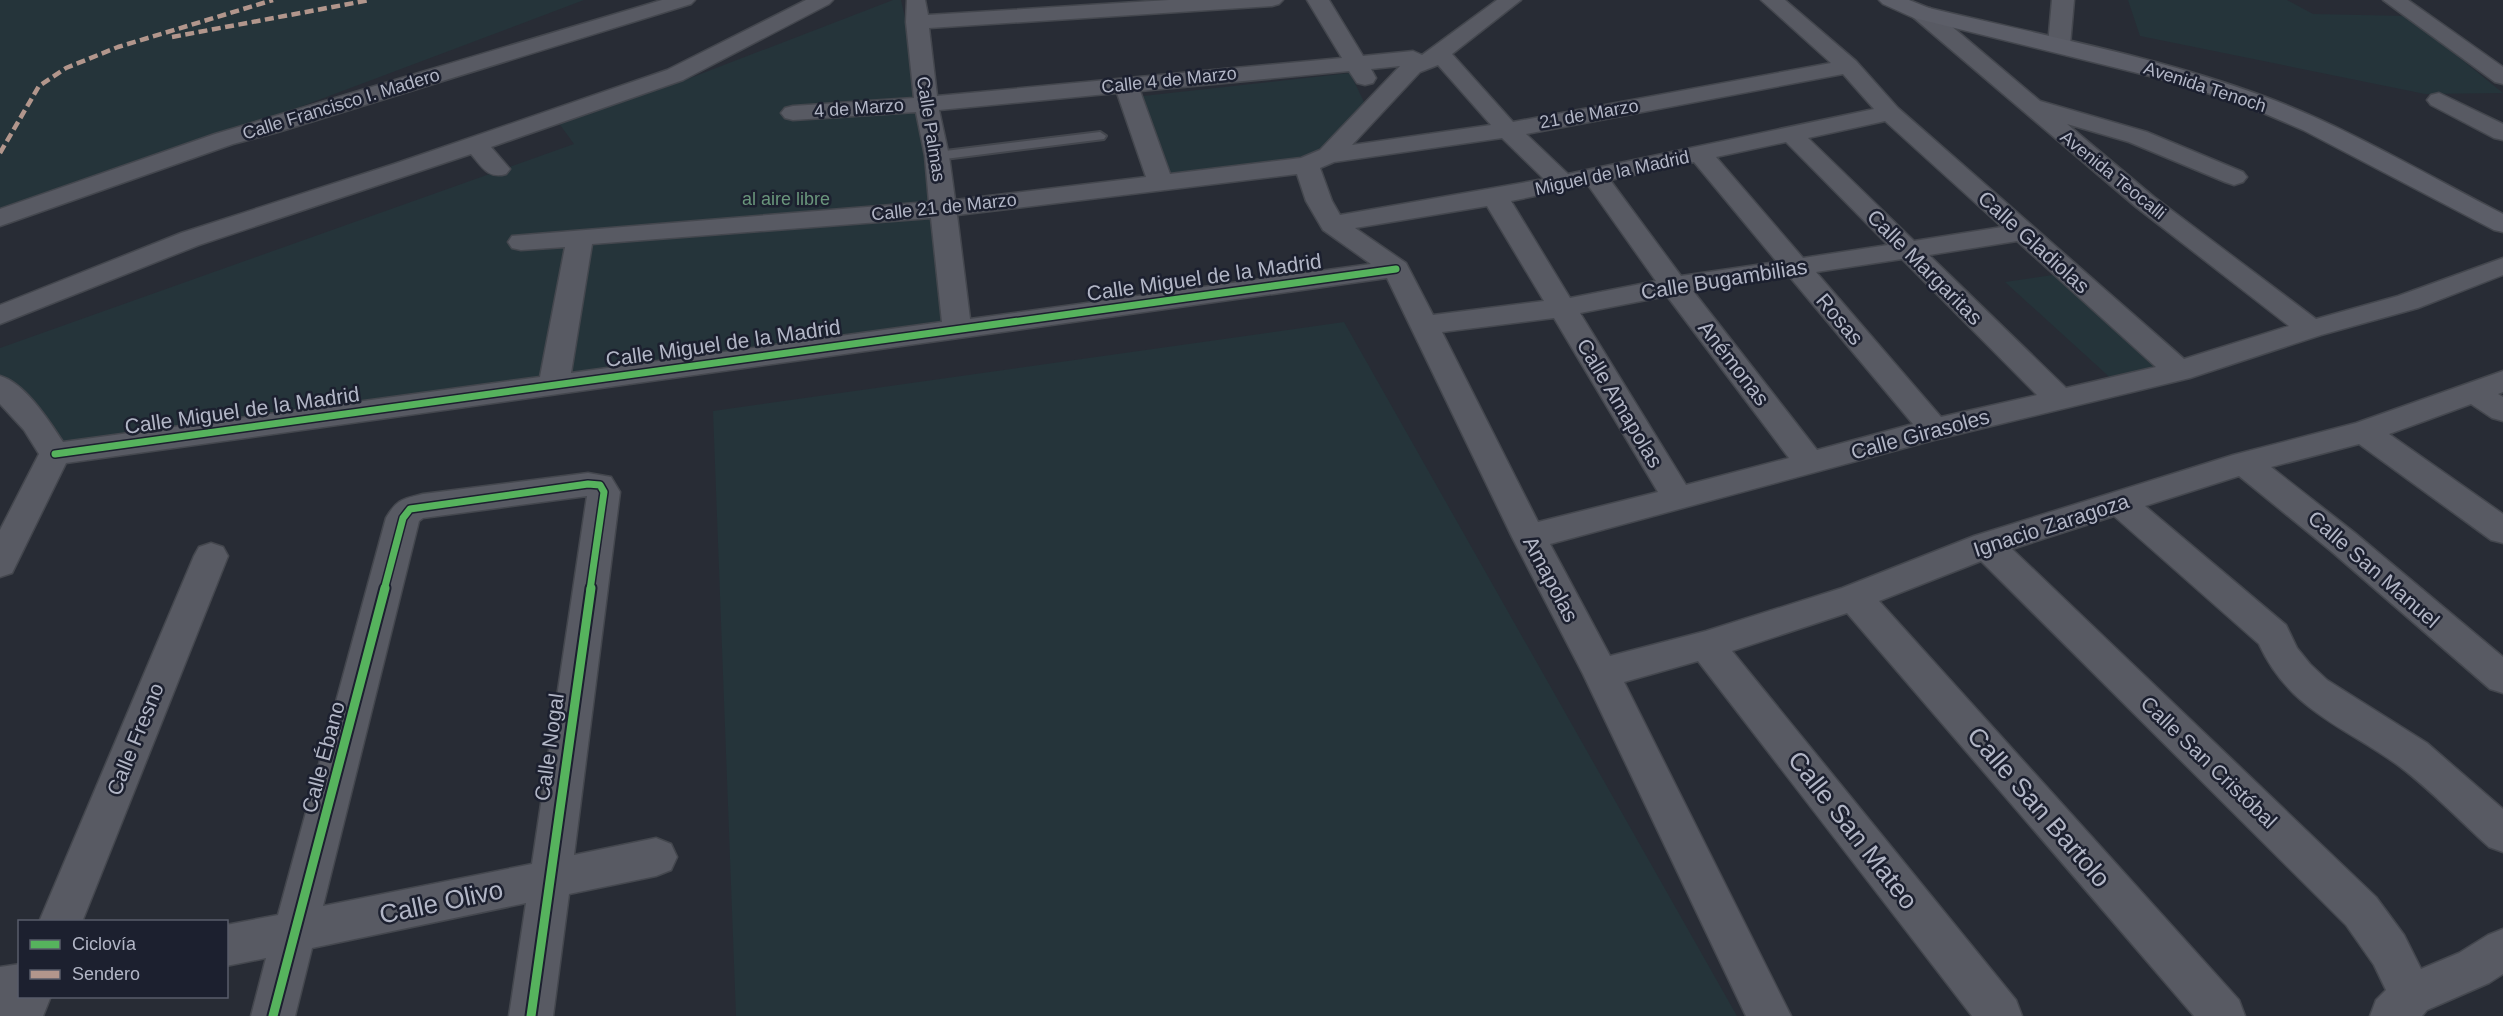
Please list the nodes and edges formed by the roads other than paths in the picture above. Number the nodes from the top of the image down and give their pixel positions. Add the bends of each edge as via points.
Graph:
1 (684, 0) edge
2 (1272, 0) edge
3 (1318, 0) edge
4 (1491, 0) edge
5 (1510, 0) edge
6 (1772, 0) edge
7 (1890, 0) edge
8 (2063, 0) edge
9 (2394, 0) edge
10 (806, 2) edge
11 (917, 11) edge
12 (1922, 14) junction
13 (2059, 45) junction
14 (1440, 54) junction
15 (1355, 62) junction
16 (1412, 63) junction
17 (1848, 66) junction
18 (2503, 77) edge
19 (1126, 85) junction
20 (1379, 100) junction
21 (2439, 100) dead end
22 (926, 104) junction
23 (2028, 105) junction
24 (793, 113) dead end
25 (1890, 113) junction
26 (1508, 129) junction
27 (2503, 132) edge
28 (1791, 135) junction
29 (1100, 136) dead end
30 (476, 144) junction
31 (1700, 154) junction
32 (937, 156) junction
33 (1318, 160) junction
34 (497, 169) dead end
35 (1594, 176) junction
36 (2234, 177) dead end
37 (1160, 182) junction
38 (1563, 183) junction
39 (1495, 197) junction
40 (942, 209) junction
41 (0, 218) edge
42 (1332, 224) junction
43 (2503, 224) edge
44 (2023, 232) junction
45 (580, 237) junction
46 (521, 242) dead end
47 (1909, 250) junction
48 (2503, 266) edge
49 (1796, 267) junction
50 (1396, 269) junction
51 (1674, 286) junction
52 (1562, 308) junction
53 (0, 315) edge
54 (1425, 325) junction
55 (957, 329) junction
56 (2312, 329) junction
57 (2179, 370) junction
58 (554, 385) junction
59 (2488, 386) edge
60 (4, 396) edge
61 (2059, 399) junction
62 (2503, 411) edge
63 (1934, 429) junction
64 (2364, 432) junction
65 (55, 454) junction
66 (1810, 463) junction
67 (2244, 463) junction
68 (1678, 499) junction
69 (2119, 502) junction
70 (410, 509) joint
71 (2503, 531) edge
72 (1529, 537) junction
73 (1986, 545) junction
74 (2, 556) edge
75 (211, 556) dead end
76 (1854, 597) junction
77 (1706, 645) junction
78 (1601, 672) junction
79 (2503, 678) edge
80 (2503, 834) edge
81 (656, 857) dead end
82 (548, 880) junction
83 (60, 920) edge
84 (296, 933) junction
85 (228, 946) edge
86 (2503, 950) edge
87 (18, 985) edge
88 (0, 988) edge
89 (28, 998) edge
90 (2402, 1005) edge
91 (21, 1016) edge
92 (273, 1016) edge
93 (531, 1016) edge
94 (1769, 1016) edge
95 (2000, 1016) edge
96 (2223, 1016) edge

1 - 41 street, Calle Francisco I. Madero via 224,139
2 - 11 street
3 - 15 street
4 - 16 street
5 - 14 street
6 - 17 street, Calle Gladiolas
7 - 12 street, Avenida Tenoch
8 - 13 street
9 - 18 street
10 - 30 street via 675,75
11 - 22 street, Calle Palmas
12 - 13 street, Avenida Tenoch
12 - 23 street, Avenida Teocalli
13 - 43 street, Avenida Tenoch via 2182,77 2255,101 2312,125
14 - 16 street via 1428,62
14 - 26 street
15 - 16 street, Calle 4 de Marzo
15 - 19 street, Calle 4 de Marzo
15 - 20 street
16 - 20 street
17 - 25 street, Calle Gladiolas
17 - 26 street, 21 de Marzo
19 - 22 street, Calle 4 de Marzo
19 - 37 street
20 - 33 street
21 - 27 street
22 - 24 street, 4 de Marzo
22 - 32 street, Calle Palmas
23 - 36 street via 2138,137
23 - 56 street, Avenida Teocalli via 2145,202
25 - 28 street, Miguel de la Madrid
25 - 44 street, Calle Gladiolas
26 - 33 street, 21 de Marzo
26 - 38 street
28 - 31 street, Miguel de la Madrid
28 - 47 street, Calle Margaritas
29 - 32 lane
30 - 34 street
30 - 53 street via 190,238
31 - 35 street, Miguel de la Madrid
31 - 49 street, Rosas
32 - 40 street, Calle Palmas
33 - 37 street, Calle 21 de Marzo
33 - 42 street, Amapolas via 1319,201
35 - 38 street, Miguel de la Madrid
35 - 51 street, Anémonas
37 - 40 street, Calle 21 de Marzo
38 - 39 street, Miguel de la Madrid
39 - 42 street, Miguel de la Madrid
39 - 52 street, Calle Amapolas
40 - 45 street, Calle 21 de Marzo
40 - 55 street, Calle Palmas
42 - 50 street, Amapolas
44 - 47 street, Calle Bugambilias
44 - 57 street, Calle Gladiolas
45 - 46 street, Calle 21 de Marzo
45 - 58 street
47 - 49 street, Calle Bugambilias
47 - 61 street, Calle Margaritas
48 - 56 street, Calle Girasoles via 2408,302
49 - 51 street, Calle Bugambilias
49 - 63 street, Rosas
50 - 54 street, Amapolas
50 - 55 street, Calle Miguel de la Madrid
51 - 52 street, Calle Bugambilias
51 - 66 street, Anémonas
52 - 54 street, Calle Bugambilias
52 - 68 street, Calle Amapolas
54 - 72 street, Amapolas
55 - 58 street, Calle Miguel de la Madrid
56 - 57 street, Calle Girasoles
57 - 61 street, Calle Girasoles
58 - 65 street, Calle Miguel de la Madrid
59 - 62 street
59 - 64 street, Ignacio Zaragoza
60 - 65 street via 35,423
61 - 63 street, Calle Girasoles
63 - 66 street, Calle Girasoles
64 - 67 street, Ignacio Zaragoza
64 - 71 street
65 - 74 street
66 - 68 street, Calle Girasoles
67 - 69 street, Ignacio Zaragoza
67 - 79 street, Calle San Manuel via 2303,507
68 - 72 street, Calle Girasoles
69 - 73 street, Ignacio Zaragoza
69 - 80 street via 2273,635 2278,651 2328,702 2413,756
70 - 82 street, Calle Nogal via 588,484 600,485 604,492
70 - 84 street, Calle Ébano via 403,518
72 - 78 street, Amapolas
73 - 76 street, Ignacio Zaragoza
73 - 90 street, Calle San Cristóbal via 2361,911 2389,950
75 - 83 street, Calle Fresno
76 - 77 street, Ignacio Zaragoza
76 - 96 street, Calle San Bartolo
77 - 78 street, Ignacio Zaragoza
77 - 95 street, Calle San Mateo
78 - 94 street, Amapolas
81 - 82 street, Calle Olivo
82 - 84 street, Calle Olivo
82 - 93 street, Calle Nogal
84 - 85 street, Calle Olivo
84 - 92 street, Calle Ébano
86 - 90 street
87 - 88 street
89 - 91 street

